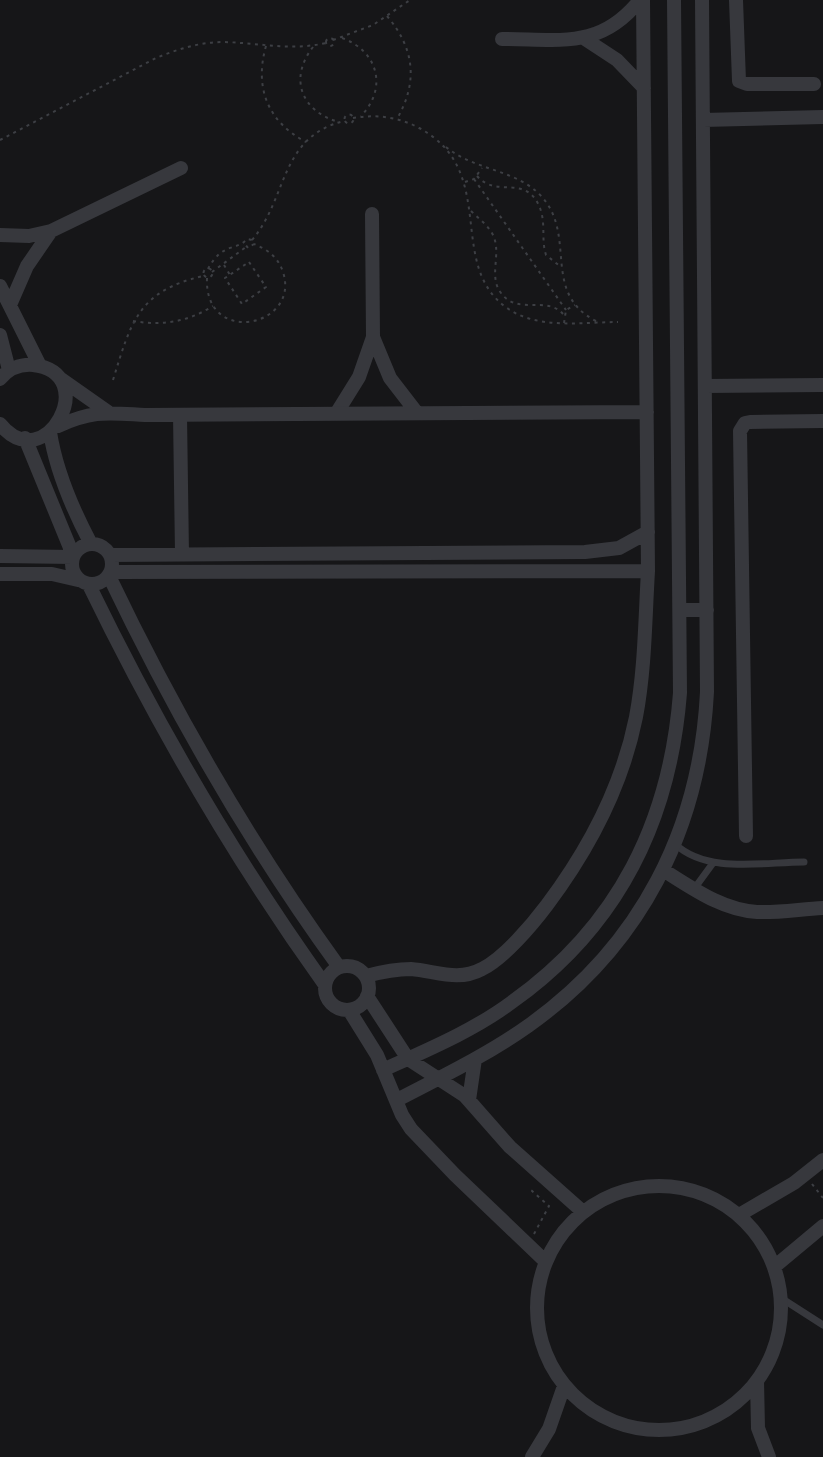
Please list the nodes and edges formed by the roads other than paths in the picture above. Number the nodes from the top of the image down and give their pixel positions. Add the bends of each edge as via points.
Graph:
1 (642, 0) edge
2 (674, 0) edge
3 (702, 0) edge
4 (736, 0) edge
5 (502, 39) dead end
6 (585, 39) junction
7 (814, 84) dead end
8 (644, 88) junction
9 (823, 117) edge
10 (703, 120) junction
11 (181, 168) dead end
12 (372, 214) dead end
13 (51, 231) junction
14 (0, 235) edge
15 (0, 285) edge
16 (10, 305) junction
17 (0, 335) edge
18 (373, 337) junction
19 (40, 366) junction
20 (53, 374) junction
21 (5, 375) edge
22 (823, 384) edge
23 (705, 386) junction
24 (108, 412) junction
25 (647, 412) junction
26 (417, 413) junction
27 (336, 414) junction
28 (180, 415) junction
29 (823, 421) edge
30 (0, 424) edge
31 (54, 429) junction
32 (13, 435) edge
33 (648, 532) junction
34 (91, 544) junction
35 (182, 554) junction
36 (110, 555) junction
37 (0, 556) edge
38 (73, 556) junction
39 (648, 571) junction
40 (0, 574) edge
41 (110, 574) junction
42 (84, 582) junction
43 (680, 610) junction
44 (707, 610) junction
45 (746, 836) dead end
46 (675, 844) junction
47 (804, 862) dead end
48 (713, 863) junction
49 (663, 870) junction
50 (694, 889) junction
51 (823, 908) edge
52 (339, 967) junction
53 (366, 976) junction
54 (325, 985) junction
55 (367, 996) junction
56 (349, 1010) junction
57 (408, 1059) junction
58 (475, 1059) junction
59 (383, 1070) junction
60 (439, 1078) junction
61 (397, 1100) junction
62 (469, 1100) junction
63 (823, 1160) edge
64 (582, 1211) junction
65 (739, 1215) junction
66 (823, 1226) edge
67 (545, 1261) junction
68 (774, 1267) junction
69 (781, 1298) junction
70 (823, 1325) edge
71 (757, 1381) junction
72 (564, 1386) junction
73 (532, 1457) edge
74 (769, 1457) edge

1 - 6 street via 618,23
1 - 8 street
2 - 43 street
3 - 10 street
4 - 7 street via 739,81
5 - 6 street
6 - 8 street via 618,60
8 - 25 street
9 - 10 street
10 - 23 street
11 - 13 street
12 - 18 street
13 - 14 street via 29,236
13 - 16 street via 27,266
15 - 16 street
16 - 19 street
17 - 21 street
18 - 26 street via 390,378
18 - 27 street via 359,377
19 - 20 street
19 - 21 street via 19,366
20 - 24 street
20 - 31 street via 65,393 64,416
22 - 23 street
23 - 44 street
24 - 28 street
24 - 31 street via 82,417
25 - 26 street
25 - 33 street
26 - 27 street
27 - 28 street
28 - 35 street
29 - 45 street via 750,422 740,431
30 - 32 street
31 - 32 street via 43,436
31 - 34 street via 56,460
32 - 38 street
33 - 35 street via 618,548 585,552
33 - 39 street
34 - 36 street via 99,545
34 - 38 street via 78,549
35 - 36 street
36 - 41 street
37 - 38 street
38 - 42 street via 72,569
39 - 41 street
39 - 53 street via 636,717 604,814 571,873 537,918 484,969 468,975 411,969
40 - 42 street via 52,574
41 - 42 street via 97,584
41 - 52 street via 166,693 230,806
42 - 54 street via 214,819
43 - 44 street
43 - 57 street via 680,693 671,765 654,824 620,888 597,920 543,978 478,1024
44 - 46 street via 704,738 690,804
46 - 48 lane via 692,857
46 - 49 street
47 - 48 lane
48 - 50 lane
49 - 50 street
49 - 58 street via 645,904 592,969 529,1025
50 - 51 street via 725,904 756,912
52 - 53 street via 359,969
52 - 54 street via 327,977
53 - 55 street
54 - 56 street via 325,993 334,1006
55 - 56 street via 363,1003
55 - 57 street
56 - 59 street via 374,1048
57 - 59 street
57 - 60 street
58 - 60 street
58 - 62 street
59 - 61 street
60 - 61 street
60 - 62 street
61 - 67 street via 411,1128
62 - 64 street via 510,1147
63 - 65 street
64 - 65 street via 633,1188 662,1185 690,1189 716,1199
64 - 67 street via 561,1234
65 - 68 street via 760,1239
66 - 68 street
67 - 72 street via 537,1293 537,1326 547,1358
68 - 69 street
69 - 70 lane
69 - 71 street via 777,1342
71 - 72 street via 738,1401 715,1416 690,1426 662,1430 608,1419
71 - 74 street via 758,1428
72 - 73 street via 549,1429

